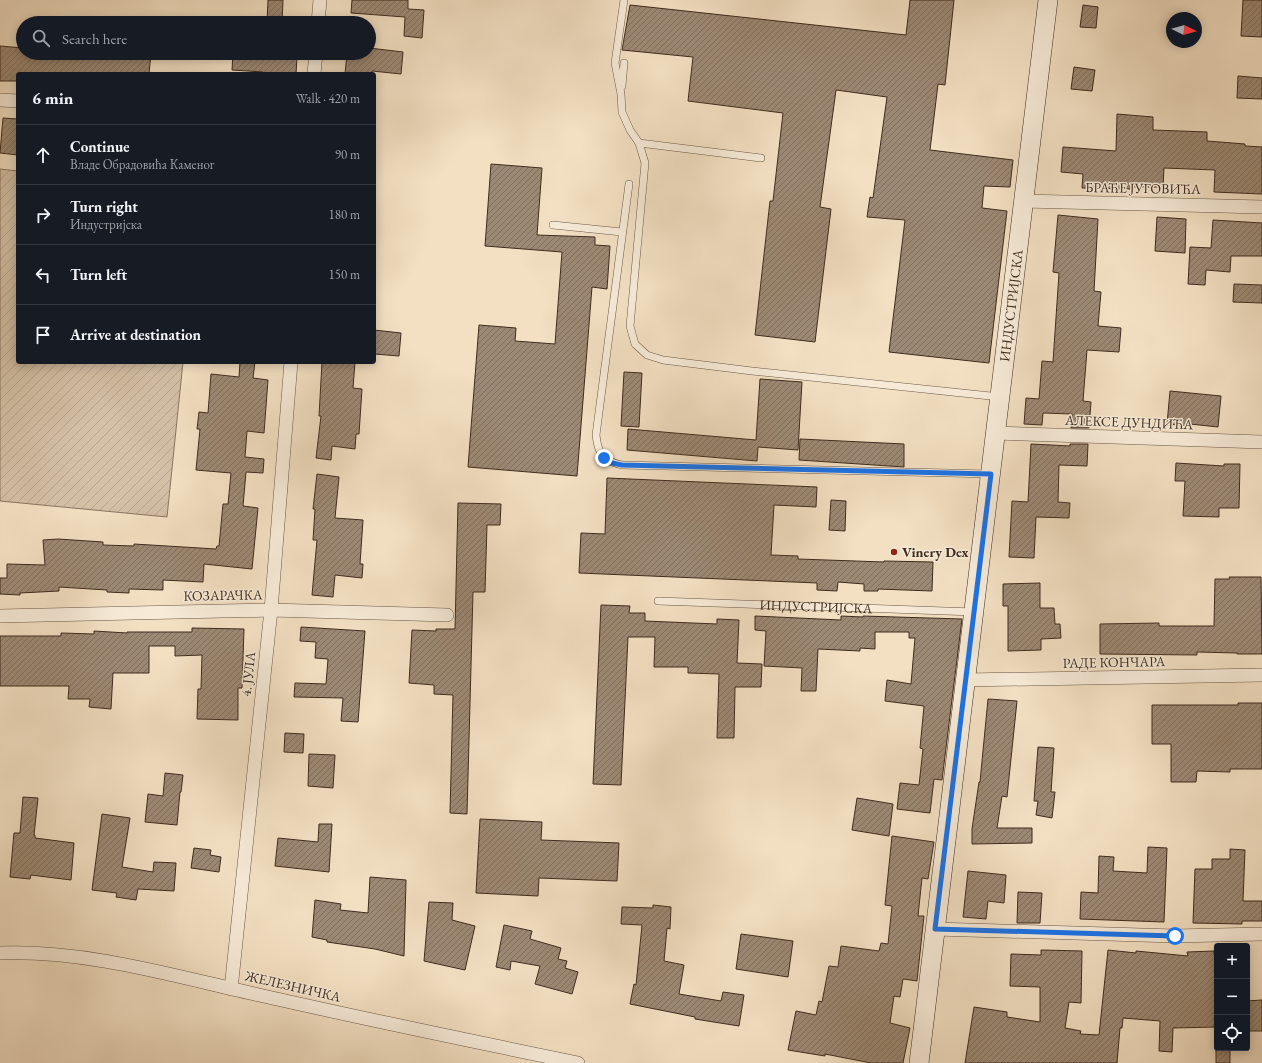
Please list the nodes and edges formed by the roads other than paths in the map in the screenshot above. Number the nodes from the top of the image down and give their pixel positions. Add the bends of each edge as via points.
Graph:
1 (320, 0) edge
2 (624, 0) edge
3 (1048, 0) edge
4 (319, 16) edge
5 (315, 60) edge
6 (624, 63) dead end
7 (314, 72) edge
8 (621, 94) junction
9 (0, 100) edge
10 (16, 101) edge
11 (639, 143) junction
12 (761, 158) dead end
13 (629, 184) dead end
14 (1024, 201) junction
15 (1262, 207) edge
16 (553, 225) dead end
17 (622, 232) junction
18 (291, 364) edge
19 (1000, 397) junction
20 (996, 433) junction
21 (1262, 442) edge
22 (991, 474) junction
23 (658, 601) dead end
24 (271, 610) junction
25 (974, 612) junction
26 (446, 615) dead end
27 (0, 616) edge
28 (1262, 675) edge
29 (966, 680) junction
30 (935, 929) junction
31 (1262, 934) edge
32 (0, 953) edge
33 (231, 989) junction
34 (578, 1063) edge
35 (919, 1063) edge

1 - 4 street
2 - 8 lane via 615,63
3 - 14 main road, ИНДУСТРИЈСКА
5 - 7 street
6 - 8 lane
8 - 11 lane via 622,112
9 - 10 street
11 - 12 lane
11 - 19 lane via 644,164 630,326 635,344 647,355 663,360 752,371
13 - 17 lane
14 - 15 street, БРАЋЕ ЈУГОВИЋА
14 - 19 main road, ИНДУСТРИЈСКА
16 - 17 lane
17 - 22 lane via 596,435 597,447 604,458 622,465
18 - 24 street, 4. ЈУЛА
19 - 20 main road, ИНДУСТРИЈСКА
20 - 21 street, АЛЕКСЕ ДУНДИЋА
20 - 22 main road, ИНДУСТРИЈСКА
22 - 25 main road, ИНДУСТРИЈСКА
23 - 25 lane, ИНДУСТРИЈСКА
24 - 26 street, КОЗАРАЧКА
24 - 27 street, КОЗАРАЧКА
24 - 33 street, 4. ЈУЛА
25 - 29 main road, ИНДУСТРИЈСКА
28 - 29 street, РАДЕ КОНЧАРА
29 - 30 main road, ИНДУСТРИЈСКА
30 - 31 street via 1175,936
30 - 35 main road, ИНДУСТРИЈСКА
32 - 33 street, ЖЕЛЕЗНИЧКА via 91,959
33 - 34 street, ЖЕЛЕЗНИЧКА

